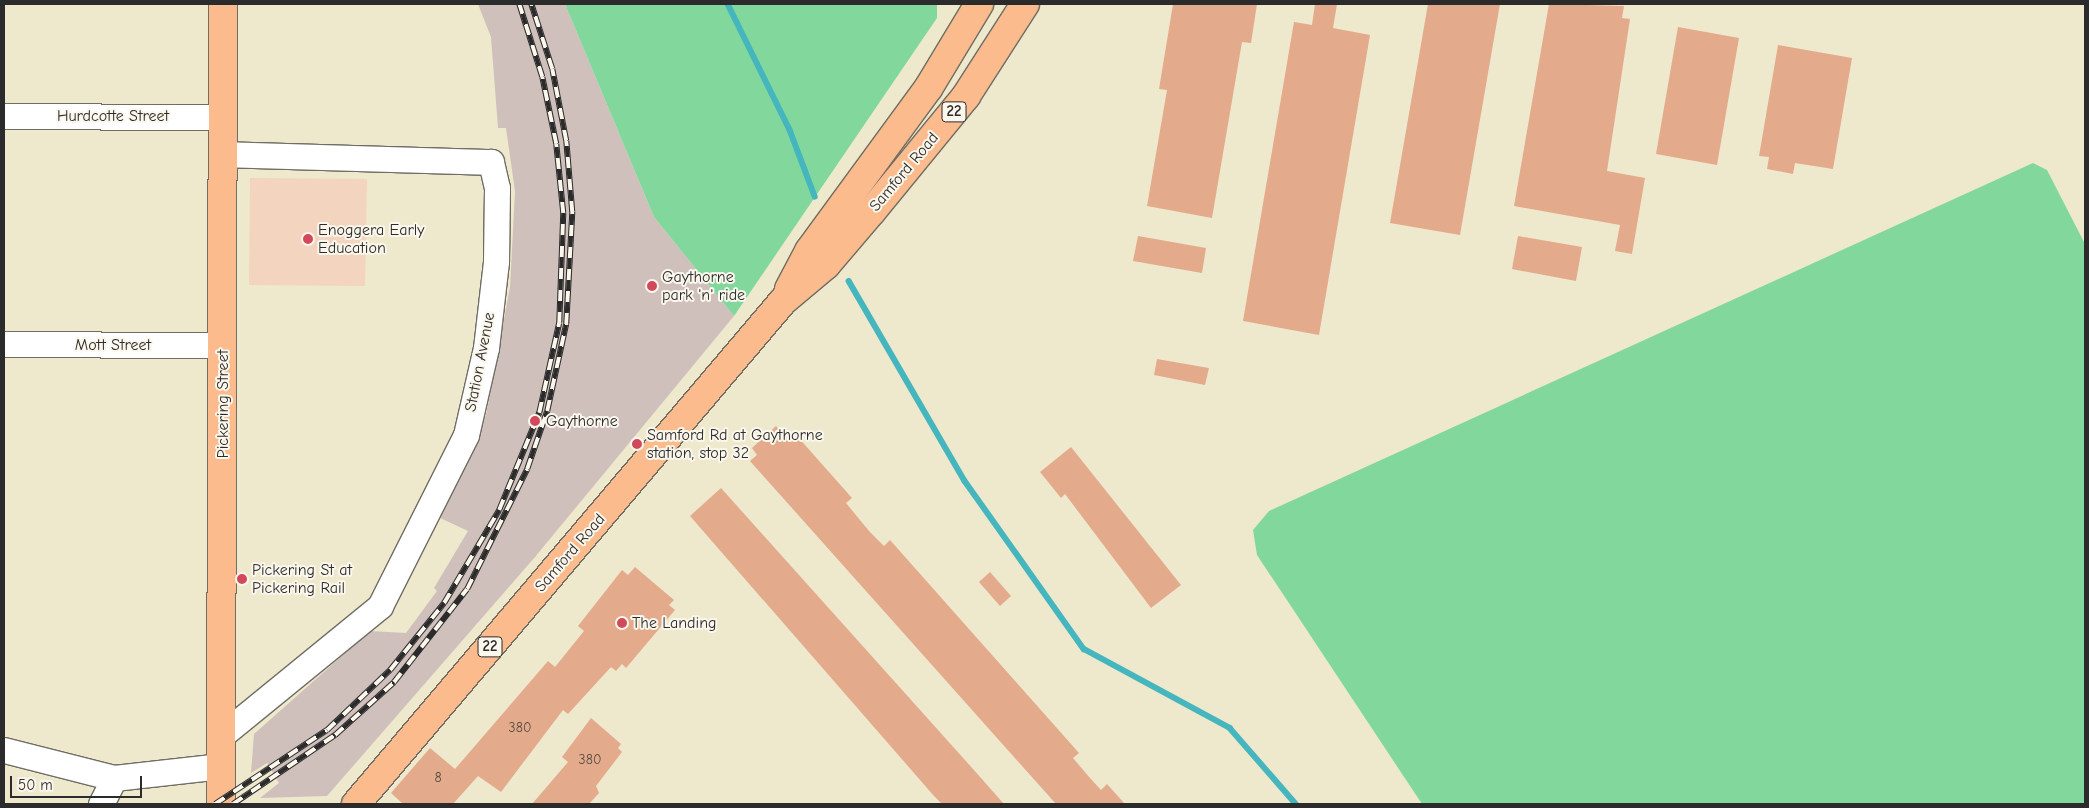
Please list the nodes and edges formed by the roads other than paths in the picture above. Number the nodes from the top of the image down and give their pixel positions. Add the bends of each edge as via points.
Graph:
1 (223, 4) edge
2 (979, 4) edge
3 (1025, 4) edge
4 (4, 116) edge
5 (223, 116) junction
6 (223, 154) junction
7 (783, 301) junction
8 (4, 344) edge
9 (223, 345) junction
10 (222, 735) junction
11 (4, 750) edge
12 (220, 766) junction
13 (114, 778) junction
14 (366, 800) edge
15 (102, 804) edge
16 (221, 804) edge

1 - 5 main road, Pickering Street
2 - 7 main road, Samford Road / 22 via 914,109 809,251
3 - 7 main road, Samford Road / 22 via 991,61 929,142 826,265
4 - 5 street, Hurdcotte Street
5 - 6 main road, Pickering Street
6 - 9 main road, Pickering Street
6 - 10 street, Station Avenue via 491,162 496,188 496,261 486,348 466,435 380,606
7 - 14 main road, Samford Road / 22
8 - 9 street, Mott Street
9 - 10 main road, Pickering Street
10 - 12 main road, Pickering Street
11 - 13 street
12 - 13 street
12 - 16 main road, Pickering Street
13 - 15 street

